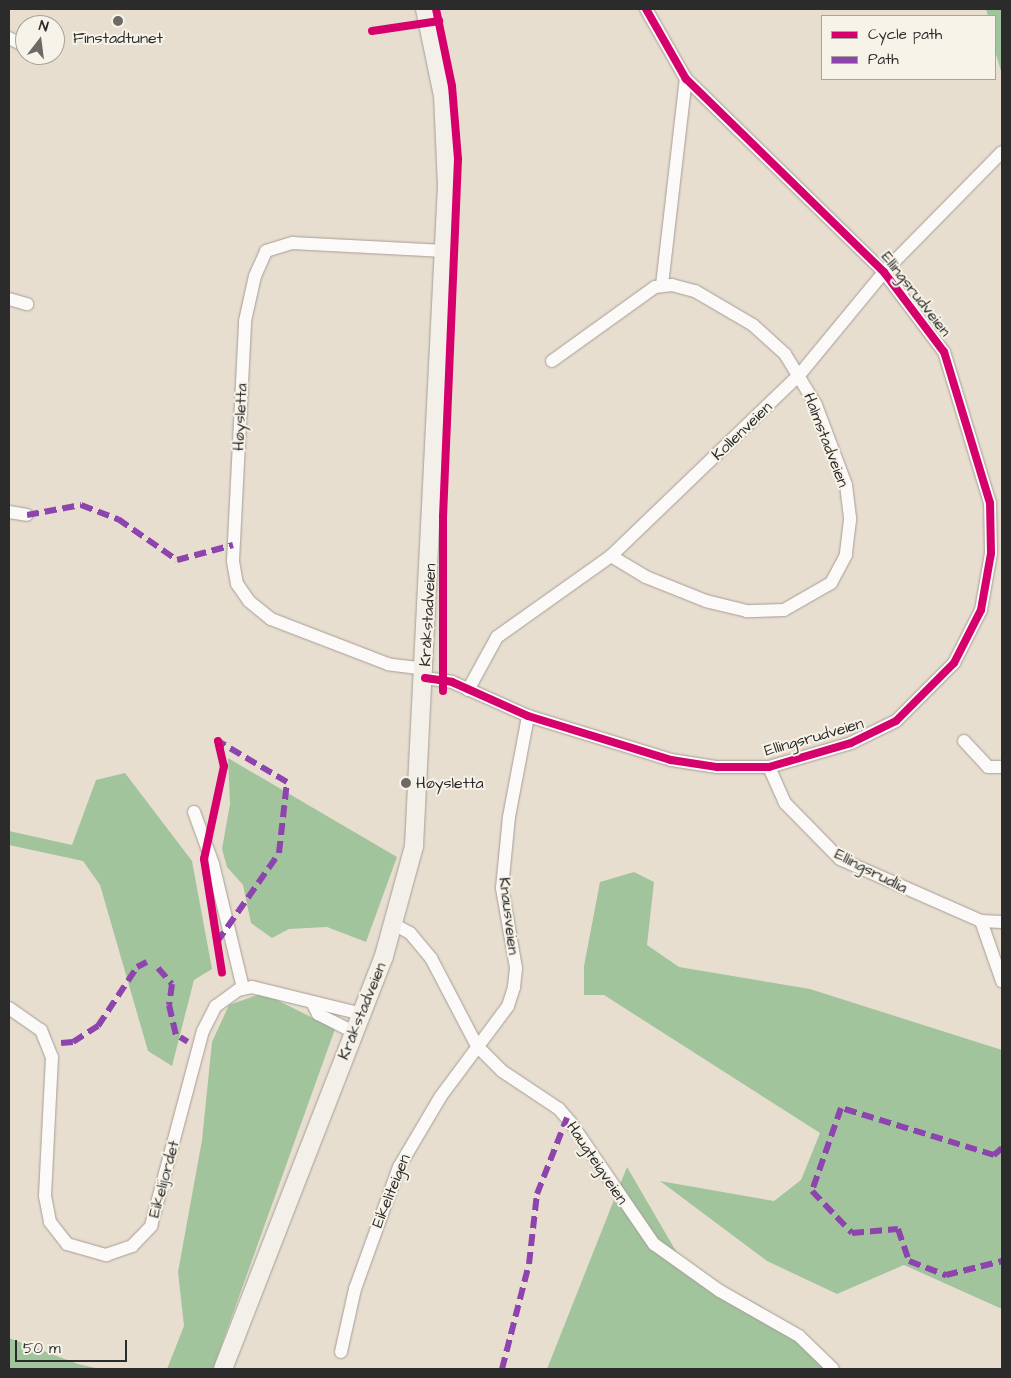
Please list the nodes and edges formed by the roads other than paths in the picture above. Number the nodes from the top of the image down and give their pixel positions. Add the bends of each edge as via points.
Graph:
1 (425, 9) edge
2 (650, 10) edge
3 (686, 79) junction
4 (1002, 152) edge
5 (444, 251) junction
6 (884, 272) junction
7 (662, 285) junction
8 (9, 299) edge
9 (27, 304) dead end
10 (552, 361) dead end
11 (800, 374) junction
12 (996, 504) edge
13 (9, 512) edge
14 (27, 515) dead end
15 (611, 556) junction
16 (426, 674) junction
17 (468, 690) junction
18 (528, 716) junction
19 (964, 741) dead end
20 (769, 766) junction
21 (1002, 767) edge
22 (194, 812) dead end
23 (982, 921) junction
24 (1002, 922) edge
25 (395, 925) junction
26 (1002, 981) edge
27 (243, 988) junction
28 (314, 1006) junction
29 (9, 1008) edge
30 (362, 1014) junction
31 (354, 1032) junction
32 (477, 1046) junction
33 (341, 1352) dead end
34 (223, 1369) edge
35 (833, 1369) edge

1 - 5 main road, Kråkstadveien via 446,123
2 - 3 street, Ellingsrudveien
3 - 6 street, Ellingsrudveien
3 - 7 street
4 - 6 street, Kollenveien
5 - 16 main road, Kråkstadveien
5 - 16 street, Høysletta via 285,244 269,248 259,266 245,321 232,561 237,584 248,601 271,618 388,664
6 - 11 street, Kollenveien
6 - 12 street, Ellingsrudveien via 944,352
7 - 10 street via 638,297
7 - 11 street, Halmstadveien via 694,292 731,311 771,340
8 - 9 street
11 - 15 street, Kollenveien
11 - 15 street, Halmstadveien via 846,485 850,520 846,555 831,583 784,610 747,611 698,598
12 - 20 street, Ellingsrudveien via 988,582 973,633 954,663 916,706 873,735
13 - 14 street
15 - 17 street, Kollenveien via 501,633
16 - 17 street, Ellingsrudveien
16 - 25 main road, Kråkstadveien via 416,831
17 - 18 street, Ellingsrudveien
18 - 20 street, Ellingsrudveien via 671,760 716,767
18 - 32 street, Knausveien via 509,817 502,888 516,968 514,986 508,1006
19 - 21 street via 988,767
20 - 23 street, Ellingsrudlia via 785,803 840,859
22 - 27 street via 213,864
23 - 24 street, Ellingsrudlia
23 - 26 street
25 - 30 main road, Kråkstadveien
25 - 32 street, Haugteigveien via 410,933 431,958
27 - 28 street via 265,988
27 - 29 street, Eikelijordet via 226,997 208,1017 151,1226 132,1246 106,1255 68,1244 50,1222 45,1196 52,1057 41,1030
28 - 30 street via 323,1003
28 - 31 street via 318,1014
30 - 31 main road, Kråkstadveien
31 - 34 main road, Kråkstadveien
32 - 33 street, Eikeliteigen via 416,1132 399,1167 355,1289
32 - 35 street, Haugteigveien via 502,1071 559,1109 654,1244 720,1291 799,1336

